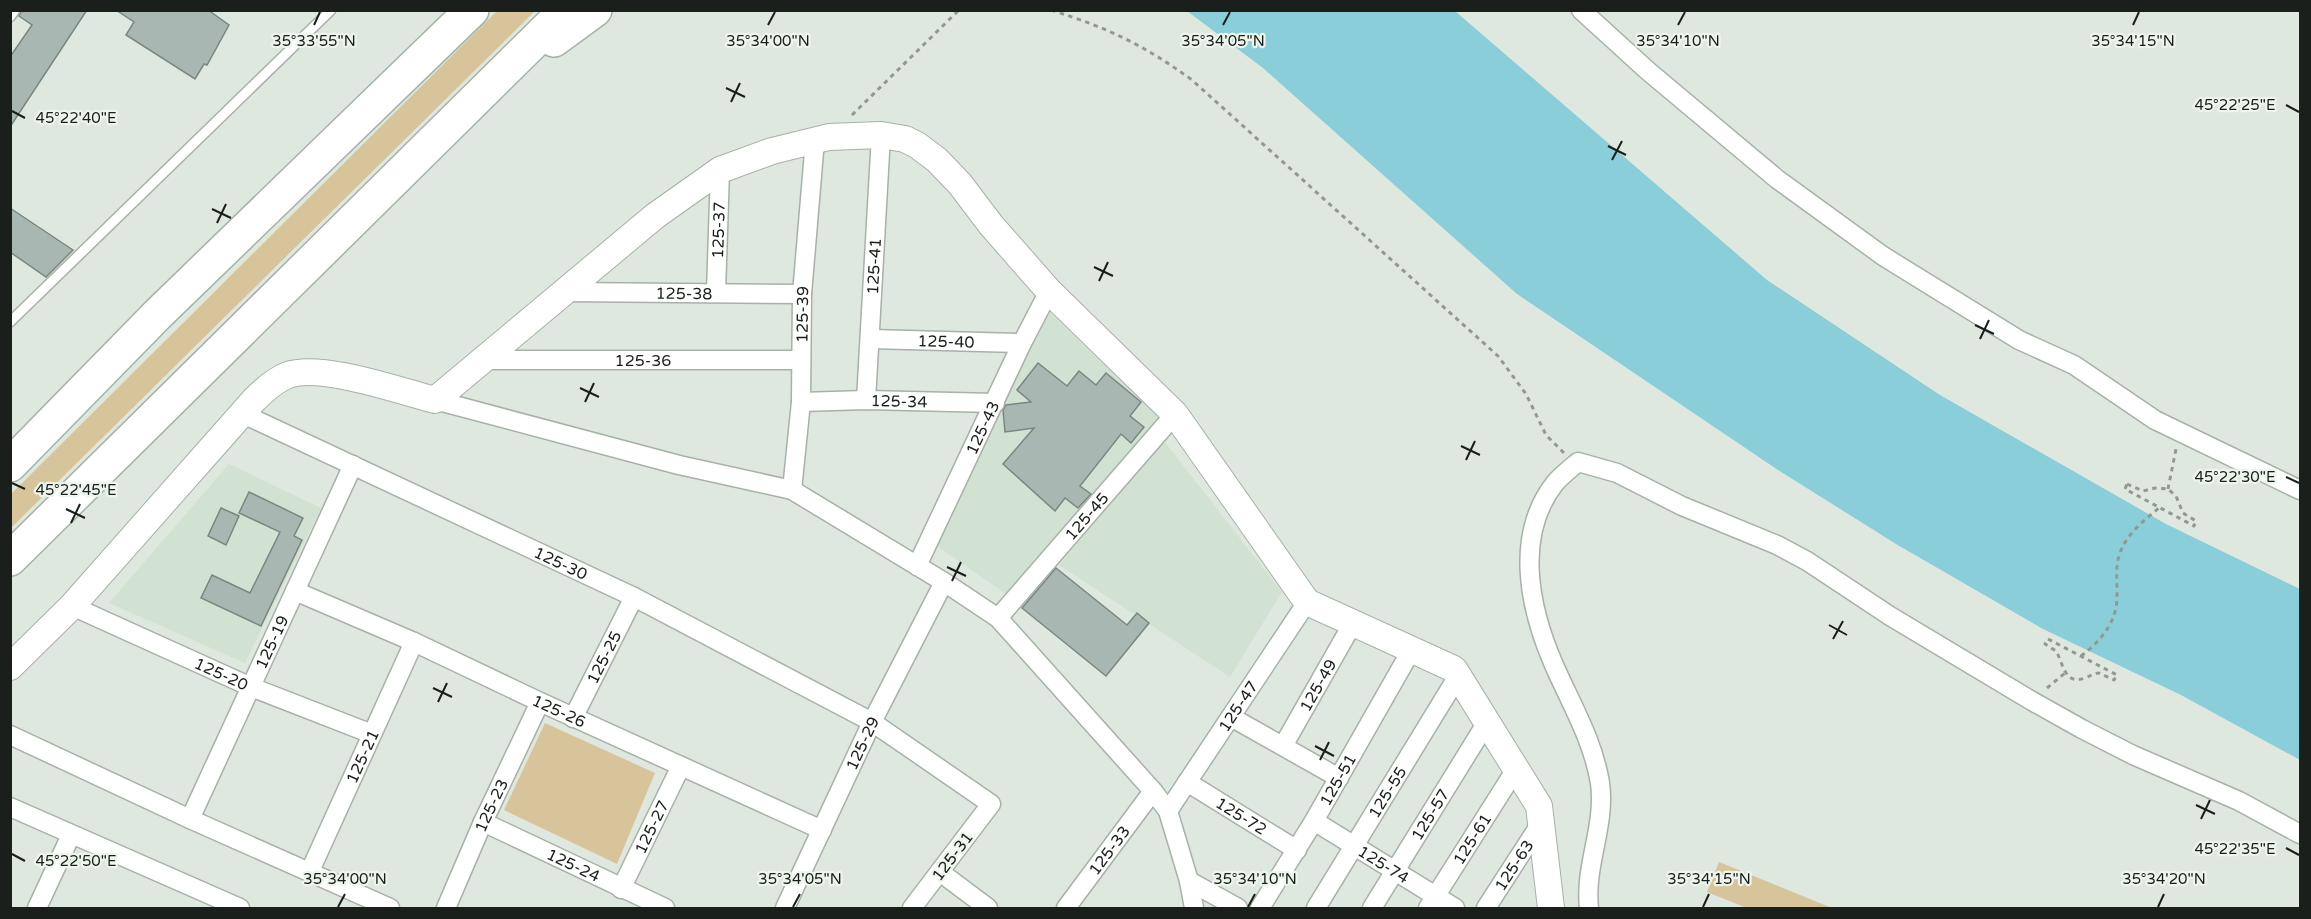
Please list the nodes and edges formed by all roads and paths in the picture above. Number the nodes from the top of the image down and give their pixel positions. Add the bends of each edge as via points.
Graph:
1 (15, 10) edge
2 (331, 10) edge
3 (459, 10) edge
4 (472, 10) edge
5 (566, 10) edge
6 (595, 10) edge
7 (959, 10) edge
8 (1051, 10) edge
9 (1581, 10) edge
10 (10, 17) edge
11 (426, 55) junction
12 (471, 103) junction
13 (881, 135) junction
14 (822, 139) junction
15 (720, 170) junction
16 (1049, 291) junction
17 (566, 292) junction
18 (716, 292) junction
19 (802, 294) junction
20 (10, 322) edge
21 (871, 339) junction
22 (1022, 343) junction
23 (484, 360) junction
24 (801, 360) junction
25 (435, 400) junction
26 (866, 400) junction
27 (801, 402) junction
28 (995, 403) junction
29 (243, 414) junction
30 (1175, 414) junction
31 (2179, 433) junction
32 (1578, 462) junction
33 (10, 465) edge
34 (353, 465) junction
35 (2168, 489) junction
36 (792, 490) junction
37 (2301, 490) edge
38 (2160, 507) junction
39 (10, 559) edge
40 (917, 566) junction
41 (944, 582) junction
42 (295, 591) junction
43 (634, 597) junction
44 (1307, 602) junction
45 (72, 606) junction
46 (998, 618) junction
47 (1353, 623) junction
48 (414, 642) junction
49 (1413, 650) junction
50 (2080, 656) junction
51 (10, 667) edge
52 (2065, 673) junction
53 (1458, 676) junction
54 (251, 687) junction
55 (2032, 701) junction
56 (540, 702) junction
57 (1231, 717) junction
58 (573, 718) junction
59 (872, 722) junction
60 (1487, 722) junction
61 (372, 734) junction
62 (10, 735) edge
63 (1283, 746) junction
64 (681, 766) junction
65 (1516, 769) junction
66 (1339, 778) junction
67 (1187, 782) junction
68 (1153, 791) junction
69 (991, 804) joint
70 (10, 807) edge
71 (1168, 811) junction
72 (190, 819) junction
73 (1314, 821) junction
74 (483, 822) junction
75 (1541, 823) junction
76 (822, 830) junction
77 (2301, 834) edge
78 (71, 835) junction
79 (1354, 845) junction
80 (1297, 850) junction
81 (1396, 870) junction
82 (310, 871) junction
83 (940, 872) junction
84 (1189, 881) junction
85 (621, 889) junction
86 (1432, 902) edge
87 (37, 909) edge
88 (240, 909) edge
89 (390, 909) edge
90 (446, 909) edge
91 (664, 909) edge
92 (785, 909) edge
93 (912, 909) edge
94 (988, 909) edge
95 (1066, 909) edge
96 (1194, 909) edge
97 (1238, 909) edge
98 (1260, 909) edge
99 (1316, 909) edge
100 (1372, 909) edge
101 (1455, 909) edge
102 (1486, 909) edge
103 (1551, 909) edge
104 (1589, 909) edge

1 - 10 lane
2 - 20 lane
3 - 11 highway
4 - 11 highway
5 - 12 highway
6 - 12 highway
7 - 14 path
8 - 32 path via 1126,37 1192,80 1498,356 1526,394 1546,435
9 - 31 street via 1777,179 1847,232 2019,340 2074,365
11 - 33 highway via 158,314
12 - 39 highway
13 - 14 street
13 - 16 street via 905,139 937,160
13 - 21 street, 125-41
14 - 15 street via 772,151
14 - 19 street, 125-39
15 - 17 street via 655,216
15 - 18 street, 125-37
16 - 22 street, 125-43
16 - 30 street
17 - 18 street, 125-38
17 - 23 street
18 - 19 street, 125-38
19 - 24 street, 125-39
21 - 22 street, 125-40
21 - 26 street, 125-41
22 - 28 street, 125-43
23 - 24 street, 125-36
23 - 25 street
24 - 27 street, 125-39
25 - 29 street via 328,373 300,372 272,384
25 - 36 street via 679,465
26 - 27 street, 125-34
26 - 28 street, 125-34
27 - 36 street, 125-39
28 - 40 street, 125-43
29 - 34 street, 125-30
29 - 45 street
30 - 44 street
30 - 46 street, 125-45
31 - 35 path
31 - 37 street
32 - 55 street via 1617,473 1703,516 1777,545
32 - 104 street via 1546,496 1530,546 1533,597 1542,636 1590,741 1600,785 1599,831 1589,870
34 - 42 street, 125-19
34 - 43 street, 125-30
35 - 38 path via 2143,491 2127,484 2125,489
35 - 38 path via 2176,496 2183,513 2196,521 2194,526
36 - 40 street
38 - 50 path via 2125,542 2118,563 2117,605 2112,621 2100,640
40 - 41 street
41 - 46 street
41 - 59 street, 125-29
42 - 48 street, 125-26
42 - 54 street, 125-19
43 - 58 street, 125-25
43 - 59 street, 125-30
44 - 47 street
44 - 57 street, 125-47
45 - 51 street
45 - 54 street, 125-20
46 - 68 street
47 - 49 street
47 - 63 street, 125-49
48 - 56 street, 125-26
48 - 61 street, 125-21
49 - 53 street via 1454,669
49 - 66 street, 125-51
50 - 52 path via 2048,639 2045,645 2059,654
50 - 52 path via 2117,675 2114,680 2099,673 2079,679
52 - 55 path
53 - 60 street
53 - 79 street, 125-55
54 - 61 street, 125-20
54 - 72 street, 125-19
55 - 77 street via 2133,755 2239,801
56 - 58 street, 125-26
56 - 74 street, 125-23
57 - 63 street
57 - 67 street, 125-47
58 - 64 street, 125-26
59 - 69 street, 125-30
59 - 76 street, 125-29
60 - 65 street
60 - 81 street, 125-57
61 - 82 street, 125-21
62 - 72 street
63 - 66 street
64 - 76 street, 125-26
64 - 85 street, 125-27
65 - 75 street via 1539,806
65 - 86 street, 125-61
66 - 73 street, 125-51
67 - 71 street, 125-47
67 - 80 street, 125-72
68 - 71 street
68 - 95 street, 125-33
69 - 83 street, 125-31
70 - 78 street
71 - 84 street
72 - 82 street
73 - 79 street, 125-74
73 - 80 street, 125-51
74 - 85 street, 125-24
74 - 90 street, 125-23
75 - 102 street, 125-63
75 - 103 street
76 - 92 street, 125-29
78 - 87 street
78 - 88 street
79 - 81 street, 125-74
79 - 99 street, 125-55
80 - 98 street, 125-51
81 - 86 street, 125-74
81 - 100 street, 125-57
82 - 89 street
83 - 93 street, 125-31
83 - 94 street
84 - 96 street
84 - 97 street
85 - 91 street, 125-24
86 - 101 street, 125-74

